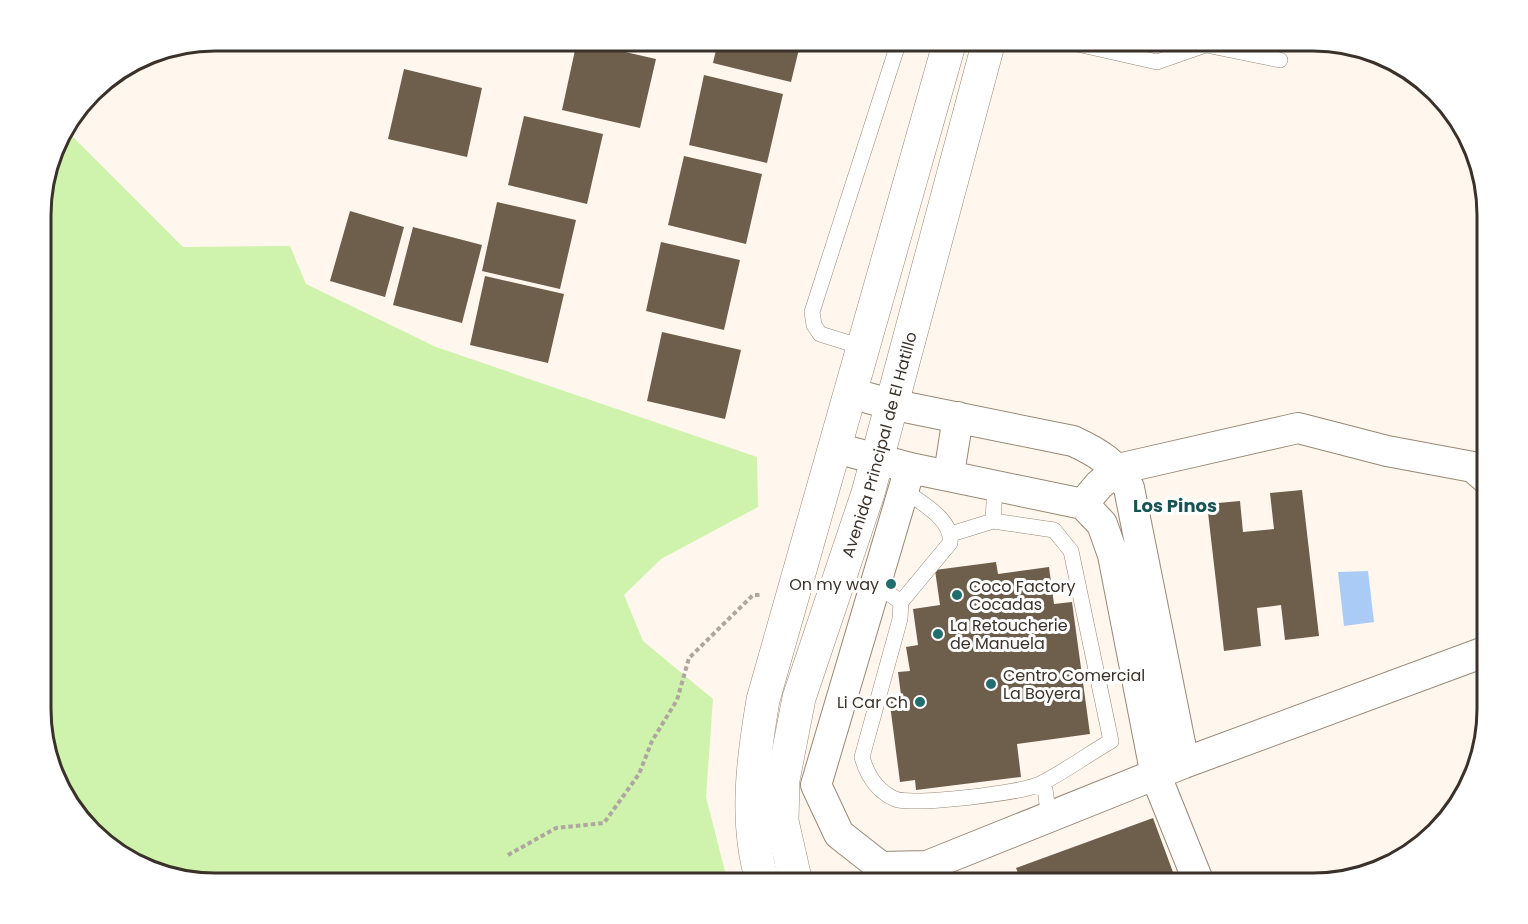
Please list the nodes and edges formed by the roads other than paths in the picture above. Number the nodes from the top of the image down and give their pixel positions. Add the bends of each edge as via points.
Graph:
1 (895, 51) edge
2 (947, 51) edge
3 (986, 51) edge
4 (1111, 51) edge
5 (1189, 51) edge
6 (1244, 51) edge
7 (1280, 60) dead end
8 (862, 347) junction
9 (850, 393) junction
10 (890, 404) junction
11 (958, 417) junction
12 (836, 448) junction
13 (876, 460) junction
14 (1477, 468) edge
15 (1118, 469) junction
16 (949, 474) junction
17 (907, 479) junction
18 (995, 486) junction
19 (1083, 504) junction
20 (993, 521) junction
21 (951, 534) junction
22 (875, 584) junction
23 (901, 602) junction
24 (1477, 655) edge
25 (1184, 763) junction
26 (1156, 776) junction
27 (1038, 785) junction
28 (1049, 818) junction
29 (760, 873) edge
30 (794, 873) edge
31 (1195, 873) edge

1 - 8 lane via 812,312 819,334
2 - 8 main road
3 - 10 main road, Avenida Principal de El Hatillo
4 - 5 lane via 1157,62
6 - 7 lane
8 - 9 main road
9 - 10 street
9 - 12 main road
10 - 11 street
10 - 13 main road, Avenida Principal de El Hatillo
11 - 15 street via 1073,441 1100,453
11 - 16 street
12 - 13 street
12 - 29 main road via 763,700 753,761 754,836
13 - 17 street
13 - 30 main road, Avenida Principal de El Hatillo via 796,710 783,780 782,821
14 - 15 street via 1387,452 1298,428
15 - 19 street
15 - 25 street via 1129,488
16 - 17 street
16 - 18 street
17 - 21 lane via 947,524
17 - 22 street
18 - 19 street
18 - 20 lane
19 - 26 street via 1102,524 1113,555
20 - 21 lane
20 - 27 lane via 1054,530 1071,551 1110,741
21 - 23 lane via 950,543
22 - 23 lane
22 - 28 street via 816,785 839,834 881,867 927,866
23 - 27 lane via 900,619 862,757 874,784 896,800 973,798
24 - 25 street
25 - 26 street
26 - 28 street
26 - 31 street
27 - 28 lane via 1045,789

